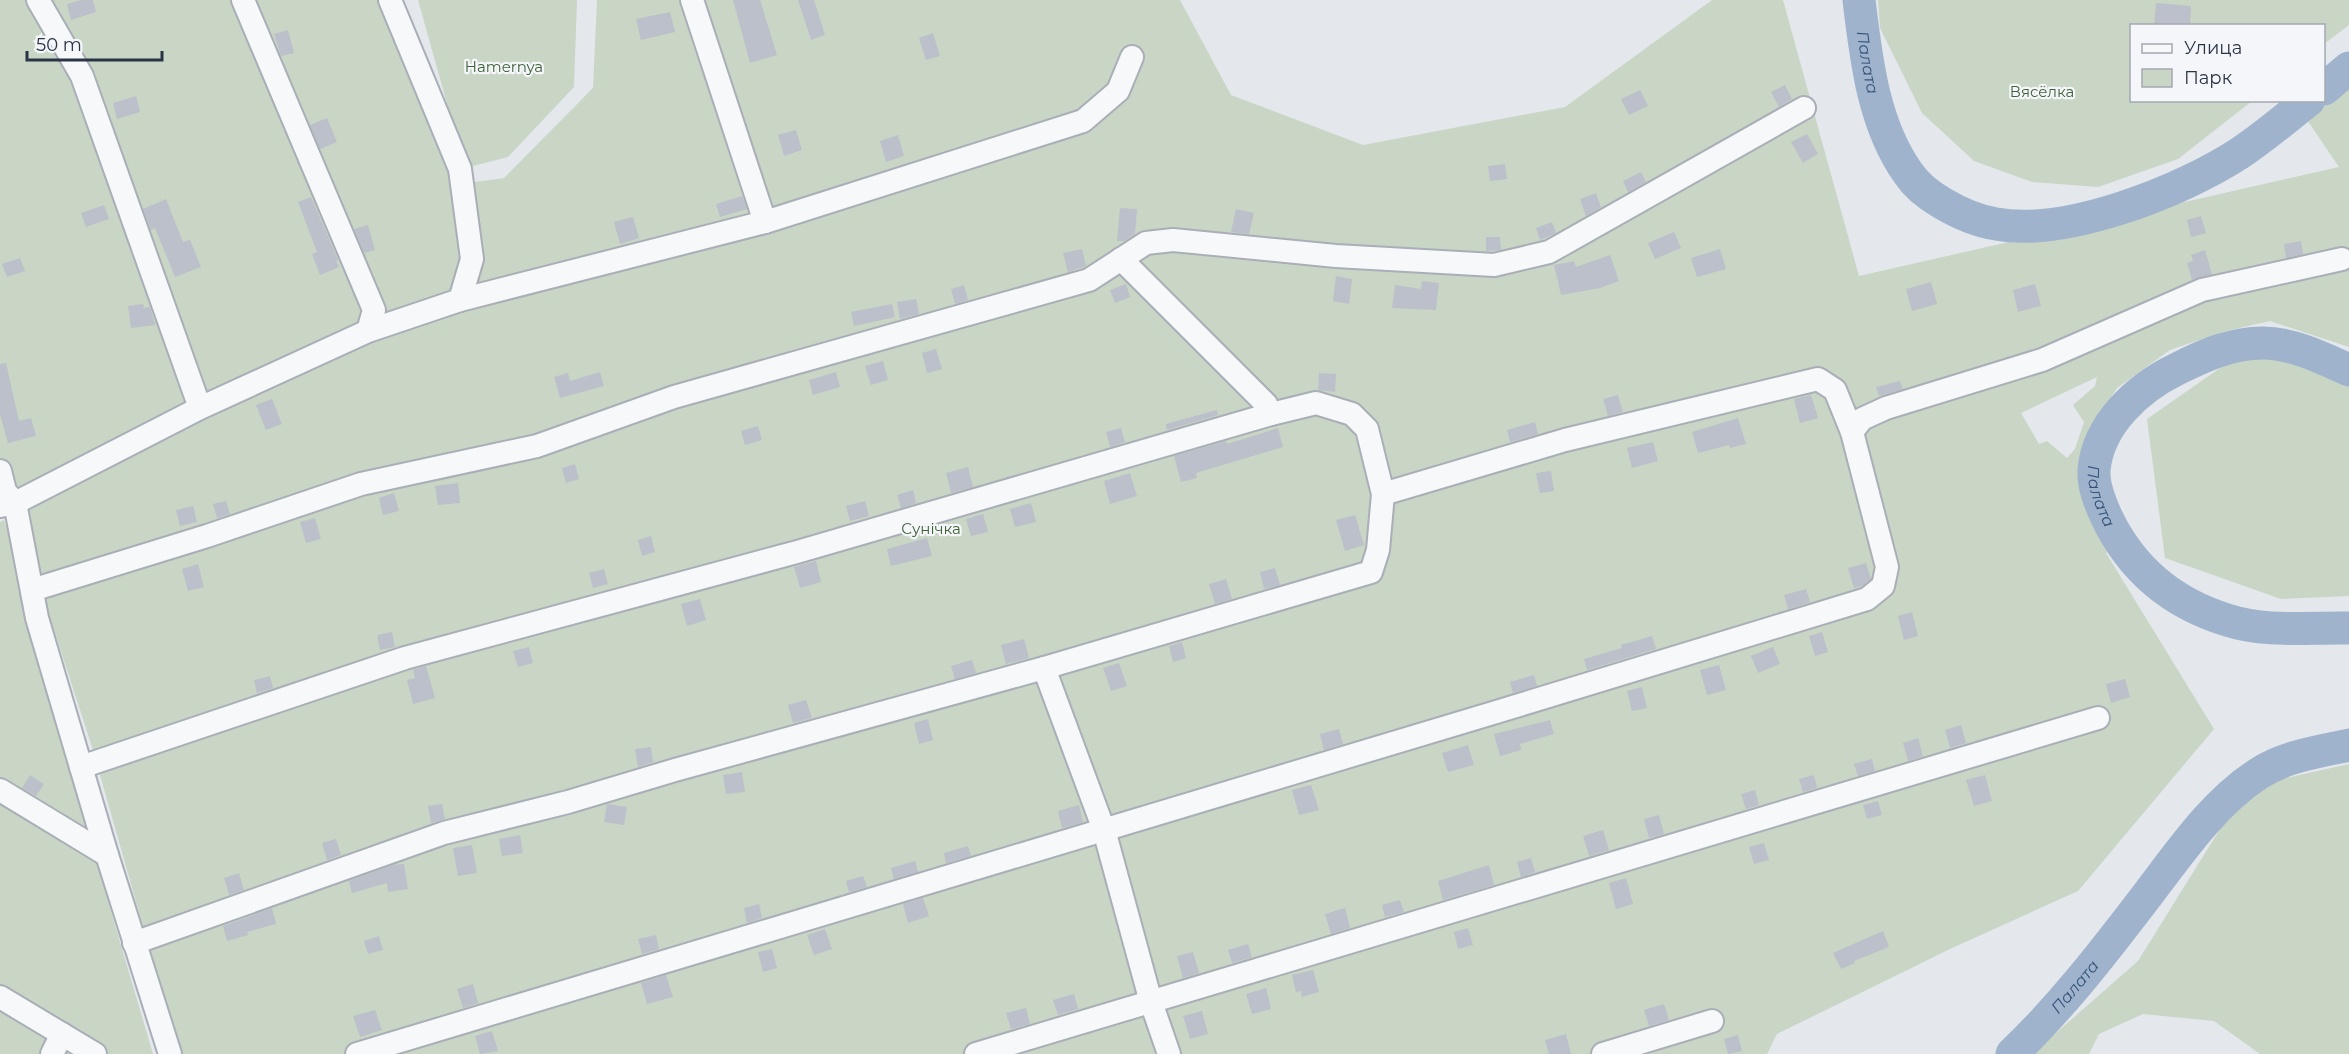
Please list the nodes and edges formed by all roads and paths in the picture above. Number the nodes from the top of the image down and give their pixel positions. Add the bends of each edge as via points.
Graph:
1 (38, 0) edge
2 (243, 0) edge
3 (390, 0) edge
4 (692, 0) edge
5 (1132, 57) dead end
6 (1804, 108) dead end
7 (765, 222) junction
8 (1121, 259) junction
9 (2342, 259) dead end
10 (460, 300) junction
11 (369, 331) junction
12 (200, 408) junction
13 (1270, 414) junction
14 (1852, 432) junction
15 (0, 471) edge
16 (1383, 494) junction
17 (8, 505) edge
18 (32, 590) junction
19 (1044, 668) junction
20 (2098, 718) dead end
21 (81, 767) junction
22 (0, 790) edge
23 (1104, 830) junction
24 (107, 855) junction
25 (134, 943) junction
26 (0, 997) edge
27 (1151, 1002) junction
28 (1712, 1021) dead end
29 (57, 1044) edge
30 (95, 1054) edge
31 (170, 1054) edge
32 (357, 1054) edge
33 (976, 1054) edge
34 (1169, 1054) edge
35 (1603, 1054) edge

1 - 12 street via 82,76
2 - 11 street via 374,310
3 - 10 street via 460,169 472,259
4 - 7 street
5 - 7 street via 1118,92 1083,121
6 - 8 street via 1550,252 1505,262 1336,256 1173,240 1146,243
7 - 10 street
8 - 13 street via 1266,404
8 - 18 street via 1089,280 674,397 537,446 361,484
9 - 14 street via 2202,290 2042,360 1886,408 1862,419
10 - 11 street
11 - 12 street
12 - 17 street
13 - 16 street via 1316,403 1352,414 1367,429
13 - 21 street via 797,552 405,658
14 - 16 street via 1836,390 1818,379 1565,440
14 - 23 street via 1887,567 1883,586 1867,599
15 - 17 street
16 - 19 street via 1378,550 1371,572
17 - 18 street
18 - 21 street
19 - 23 street
19 - 25 street via 568,802 444,832
20 - 27 street
21 - 24 street
22 - 24 street
23 - 27 street
23 - 32 street
24 - 25 street
25 - 31 street
26 - 29 street
27 - 33 street
27 - 34 street
28 - 35 street
29 - 30 street

